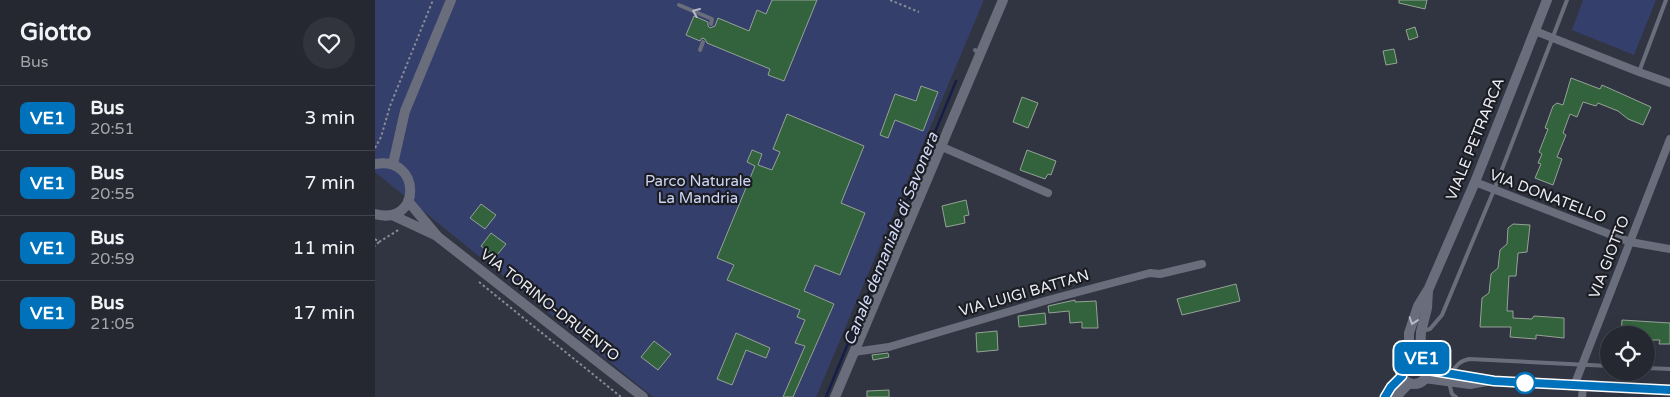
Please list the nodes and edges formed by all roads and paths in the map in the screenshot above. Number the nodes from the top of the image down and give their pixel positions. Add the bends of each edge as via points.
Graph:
1 (433, 0) edge
2 (451, 0) edge
3 (890, 0) edge
4 (1002, 0) edge
5 (1547, 0) edge
6 (1567, 0) edge
7 (1666, 0) edge
8 (679, 5) dead end
9 (919, 12) dead end
10 (711, 24) dead end
11 (1535, 31) junction
12 (1552, 38) junction
13 (703, 42) dead end
14 (700, 50) dead end
15 (1639, 72) junction
16 (1670, 83) edge
17 (1670, 139) edge
18 (940, 146) junction
19 (375, 148) edge
20 (375, 164) edge
21 (393, 164) junction
22 (1475, 182) junction
23 (1494, 190) junction
24 (1048, 193) dead end
25 (409, 201) junction
26 (383, 215) edge
27 (375, 224) edge
28 (400, 229) dead end
29 (438, 237) junction
30 (375, 239) edge
31 (379, 242) junction
32 (1630, 242) junction
33 (375, 246) edge
34 (1670, 249) edge
35 (1202, 264) dead end
36 (476, 280) dead end
37 (1429, 288) junction
38 (1421, 332) junction
39 (854, 352) junction
40 (1409, 357) junction
41 (1420, 357) junction
42 (1582, 364) junction
43 (1600, 365) edge
44 (1655, 368) edge
45 (1670, 369) edge
46 (1452, 374) junction
47 (1426, 375) junction
48 (1406, 380) junction
49 (1494, 381) junction
50 (1449, 383) junction
51 (1574, 386) junction
52 (1583, 386) junction
53 (1670, 390) edge
54 (621, 397) edge
55 (643, 397) edge
56 (835, 397) edge
57 (1385, 397) edge
58 (1396, 397) edge
59 (1456, 397) edge
60 (1582, 397) edge

1 - 19 path
2 - 21 street via 403,118
3 - 9 path
4 - 18 street via 965,74
5 - 11 street, VIALE PETRARCA
6 - 12 lane
7 - 15 lane
10 -> 8 lane via 712,19
11 - 12 street
11 - 22 street, VIALE PETRARCA
12 - 15 street
12 - 23 lane
13 - 14 lane
15 - 16 street
17 - 32 street, VIA GIOTTO
18 - 24 street
18 - 39 street
20 - 21 street
21 - 25 street via 409,179
22 - 23 street, VIA DONATELLO
22 - 37 street, VIALE PETRARCA
23 - 32 street, VIA DONATELLO
23 - 38 lane via 1442,315 1430,329
25 - 26 street via 399,213
25 - 29 street, VIA TORINO-DRUENTO
26 - 27 street
26 - 29 street, VIA TORINO-DRUENTO
28 - 31 path
29 - 55 street, VIA TORINO-DRUENTO
30 - 31 path
31 - 33 path
32 - 34 street, VIA DONATELLO
32 - 42 street, VIA GIOTTO
35 - 39 street, VIA LUIGI BATTAN via 1160,274 1149,273 889,347
36 - 54 path
37 - 38 street, VIALE PETRARCA
37 -> 40 street, VIALE PETRARCA via 1418,306 1409,332
38 - 41 street, VIALE PETRARCA
39 - 56 street
40 - 41 street
40 - 48 street via 1400,369
41 - 47 street via 1425,361
42 - 43 lane
42 - 46 lane via 1469,359 1461,361
42 - 51 street, VIA GIOTTO
44 - 45 lane
46 - 47 street
46 - 49 street
47 - 48 street via 1417,384
47 - 50 street
48 - 57 street via 1391,387
48 - 58 street
49 - 50 street via 1470,385
49 - 51 street
50 - 59 lane
51 - 52 street
52 - 53 street
52 - 60 street

